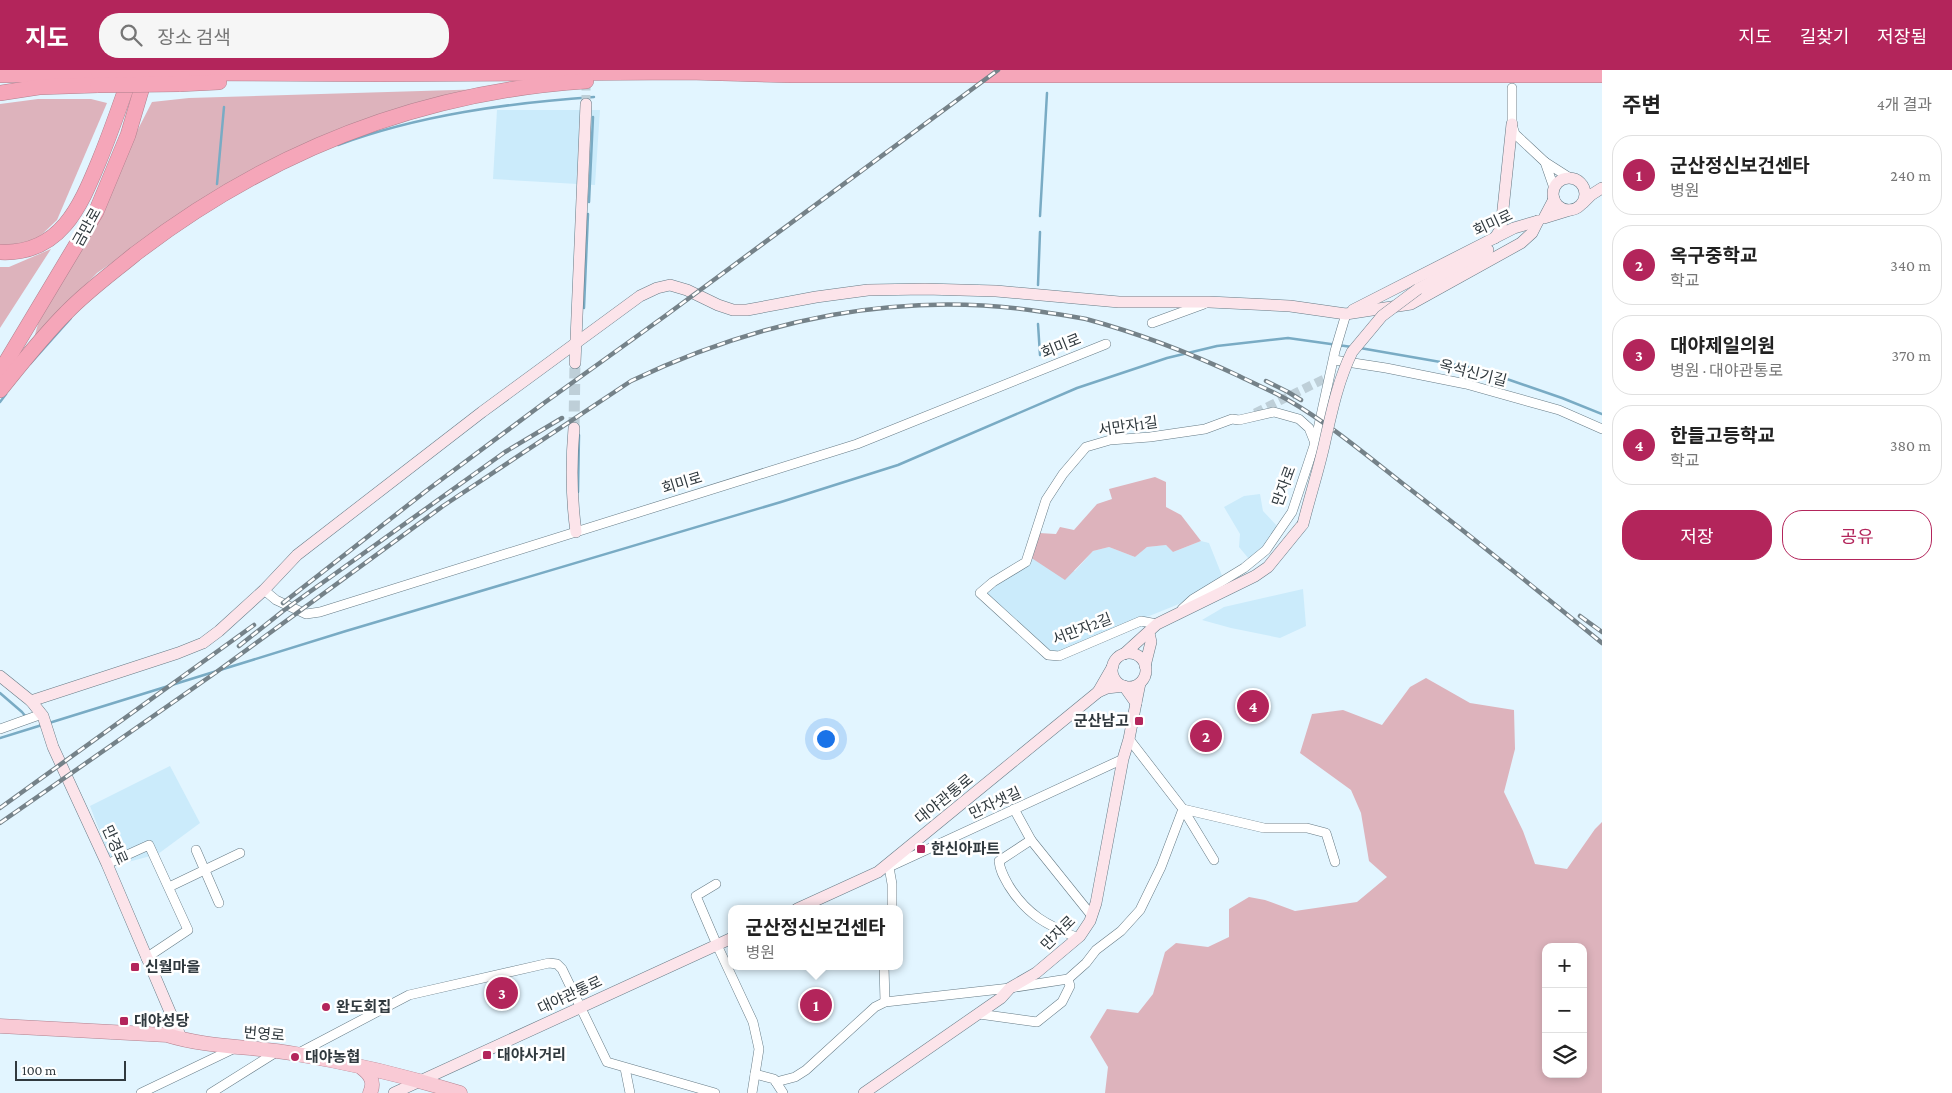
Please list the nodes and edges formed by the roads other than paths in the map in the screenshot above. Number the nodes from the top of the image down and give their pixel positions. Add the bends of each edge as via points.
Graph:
1 (133, 70) edge
2 (137, 70) edge
3 (147, 70) edge
4 (155, 70) edge
5 (0, 75) edge
6 (860, 75) junction
7 (1602, 75) edge
8 (99, 79) junction
9 (1512, 88) dead end
10 (0, 93) edge
11 (586, 104) tunnel mouth
12 (1512, 124) junction
13 (1545, 162) junction
14 (113, 174) junction
15 (1575, 180) junction
16 (1602, 184) edge
17 (1602, 188) edge
18 (1554, 194) junction
19 (1577, 207) junction
20 (1541, 220) junction
21 (1495, 238) junction
22 (0, 252) edge
23 (1209, 302) junction
24 (1346, 314) junction
25 (1152, 323) dead end
26 (577, 343) junction
27 (1106, 344) dead end
28 (0, 352) edge
29 (1335, 356) junction
30 (575, 362) tunnel mouth
31 (0, 372) edge
32 (0, 390) edge
33 (1254, 413) tunnel mouth
34 (1239, 420) junction
35 (574, 428) tunnel mouth
36 (1602, 429) edge
37 (1315, 443) junction
38 (576, 532) junction
39 (264, 590) junction
40 (980, 593) joint
41 (1180, 612) junction
42 (1157, 624) junction
43 (1149, 633) junction
44 (1124, 654) junction
45 (1113, 666) junction
46 (1145, 666) junction
47 (0, 676) edge
48 (1140, 683) junction
49 (1124, 686) junction
50 (1098, 692) junction
51 (31, 701) junction
52 (1136, 703) junction
53 (43, 715) junction
54 (0, 729) edge
55 (1129, 739) junction
56 (1123, 759) junction
57 (1014, 809) junction
58 (1183, 809) junction
59 (1031, 840) junction
60 (196, 850) dead end
61 (240, 853) dead end
62 (1214, 860) dead end
63 (1335, 862) dead end
64 (107, 864) junction
65 (205, 869) junction
66 (883, 870) junction
67 (716, 884) dead end
68 (169, 887) junction
69 (218, 903) dead end
70 (806, 905) edge
71 (892, 905) edge
72 (1092, 916) junction
73 (1078, 938) junction
74 (728, 940) edge
75 (717, 945) junction
76 (146, 958) junction
77 (728, 969) edge
78 (729, 970) edge
79 (884, 970) edge
80 (1068, 979) junction
81 (1010, 988) junction
82 (885, 1002) junction
83 (581, 1006) junction
84 (979, 1014) junction
85 (0, 1026) edge
86 (0, 1032) edge
87 (182, 1040) junction
88 (235, 1048) junction
89 (278, 1051) junction
90 (296, 1054) junction
91 (362, 1068) junction
92 (625, 1068) junction
93 (755, 1074) junction
94 (420, 1081) junction
95 (776, 1082) junction
96 (140, 1093) edge
97 (211, 1093) edge
98 (370, 1093) edge
99 (394, 1093) edge
100 (460, 1093) edge
101 (630, 1093) edge
102 (715, 1093) edge
103 (752, 1093) edge
104 (783, 1093) edge
105 (864, 1093) edge

1 - 22 highway via 113,128 85,195 72,217 46,242 28,250
2 - 28 highway, 금만로 via 112,153 84,216
3 - 14 highway, 금만로
4 - 14 highway
5 - 8 highway
6 - 7 highway
6 - 8 highway, bridge via 688,72
6 - 32 highway via 633,78 580,82 469,96 362,127 281,162 173,225 66,312
8 - 10 highway
9 - 12 street
11 - 26 street
12 - 13 street via 1515,134
12 - 21 street via 1501,228
13 - 15 street
13 - 18 street
14 - 31 highway, 금만로 via 96,212
15 - 16 street
15 - 18 street via 1560,180
15 - 19 street via 1583,185 1585,195
17 - 19 street
18 - 19 street via 1561,208
18 - 20 street
19 - 20 street
20 - 21 street, 회미로
20 - 24 street, 회미로 via 1521,243 1411,304
20 - 41 street, 만자로, bridge via 1418,289 1382,316 1348,358 1335,393 1303,524 1268,567
21 - 24 street, 회미로
23 - 24 street via 1290,306
23 - 25 street
23 - 26 street via 1119,302 996,291 925,289 868,290 733,310 670,285 640,296
24 - 29 street, 만자로
26 - 30 street
26 - 39 street via 297,555
27 - 38 street, 회미로 via 857,444
29 - 36 street, 옥석신기길 via 1466,384 1559,410
29 - 37 street, 만자로 via 1327,376
33 - 34 street, 서만자1길
34 - 37 street, 서만자1길 via 1274,412 1284,413 1309,428
34 - 40 street, 서만자1길 via 1232,419 1205,429 1110,440 1086,447 1046,500 1026,562
35 - 38 street via 571,470
37 - 41 street, 만자로 via 1292,512 1266,550 1244,568 1193,599
38 - 39 street, 회미로 via 320,612 306,614 276,600
39 - 51 street via 203,643
40 - 42 street, 서만자2길 via 1048,656 1059,656 1141,621
41 - 42 street, 만자로
42 - 43 street, 만자로
43 - 44 street, 만자로
43 - 46 street via 1151,642
44 - 45 street
44 - 46 street via 1135,654
45 - 49 street via 1116,681
45 - 50 street
46 - 48 street
47 - 51 street, 만경로
48 - 49 street
48 - 52 street, 만자로
49 - 50 street
49 - 52 street
50 - 66 street, 대야관통로
51 - 53 street, 만경로
52 - 55 street, 만자로
53 - 54 street
53 - 64 street, 만경로 via 53,747
55 - 56 street, 만자로
55 - 58 street
56 - 57 street, 만자샛길
56 - 72 street, 만자로
57 - 59 street
57 - 66 street, 만자샛길
58 - 62 street
58 - 63 street via 1264,828 1307,828 1326,833
58 - 80 street via 1140,910
59 - 72 street
59 - 73 street via 999,861 1000,870 1030,912 1044,923
60 - 65 street
61 - 65 street
64 - 68 street via 149,845
64 - 76 street, 만경로
65 - 68 street
65 - 69 street
66 - 70 street, 대야관통로
66 - 71 street via 892,884
67 - 75 street via 696,896
68 - 76 street via 188,930
72 - 73 street, 만자로
73 - 81 street, 만자로 via 1036,973
74 - 75 street, 대야관통로
75 - 77 street
75 - 83 street, 대야관통로
76 - 87 street, 만경로
78 - 93 street via 753,1022 759,1049
79 - 82 street
80 - 81 street
80 - 84 street via 1070,986 1062,1002 1038,1022
81 - 82 street
81 - 84 street, 만자로
82 - 95 street via 875,1007 806,1070
83 - 90 street via 562,969 549,963 409,995
83 - 92 street via 607,1062
83 - 94 street, 대야관통로
84 - 105 street, 만자로
85 - 87 main road, 번영로 via 167,1035
86 - 87 main road, 번영로
87 - 88 main road, 번영로
88 - 89 main road, 번영로
88 - 96 street
89 - 90 main road, 번영로
89 - 97 street
90 - 91 main road, 번영로
91 - 94 main road, 번영로
91 - 98 main road via 370,1075 373,1084
92 - 101 street
92 - 102 street
93 - 95 street
93 - 103 street
94 - 99 street, 대야관통로
94 - 100 main road, 번영로
95 - 104 street

